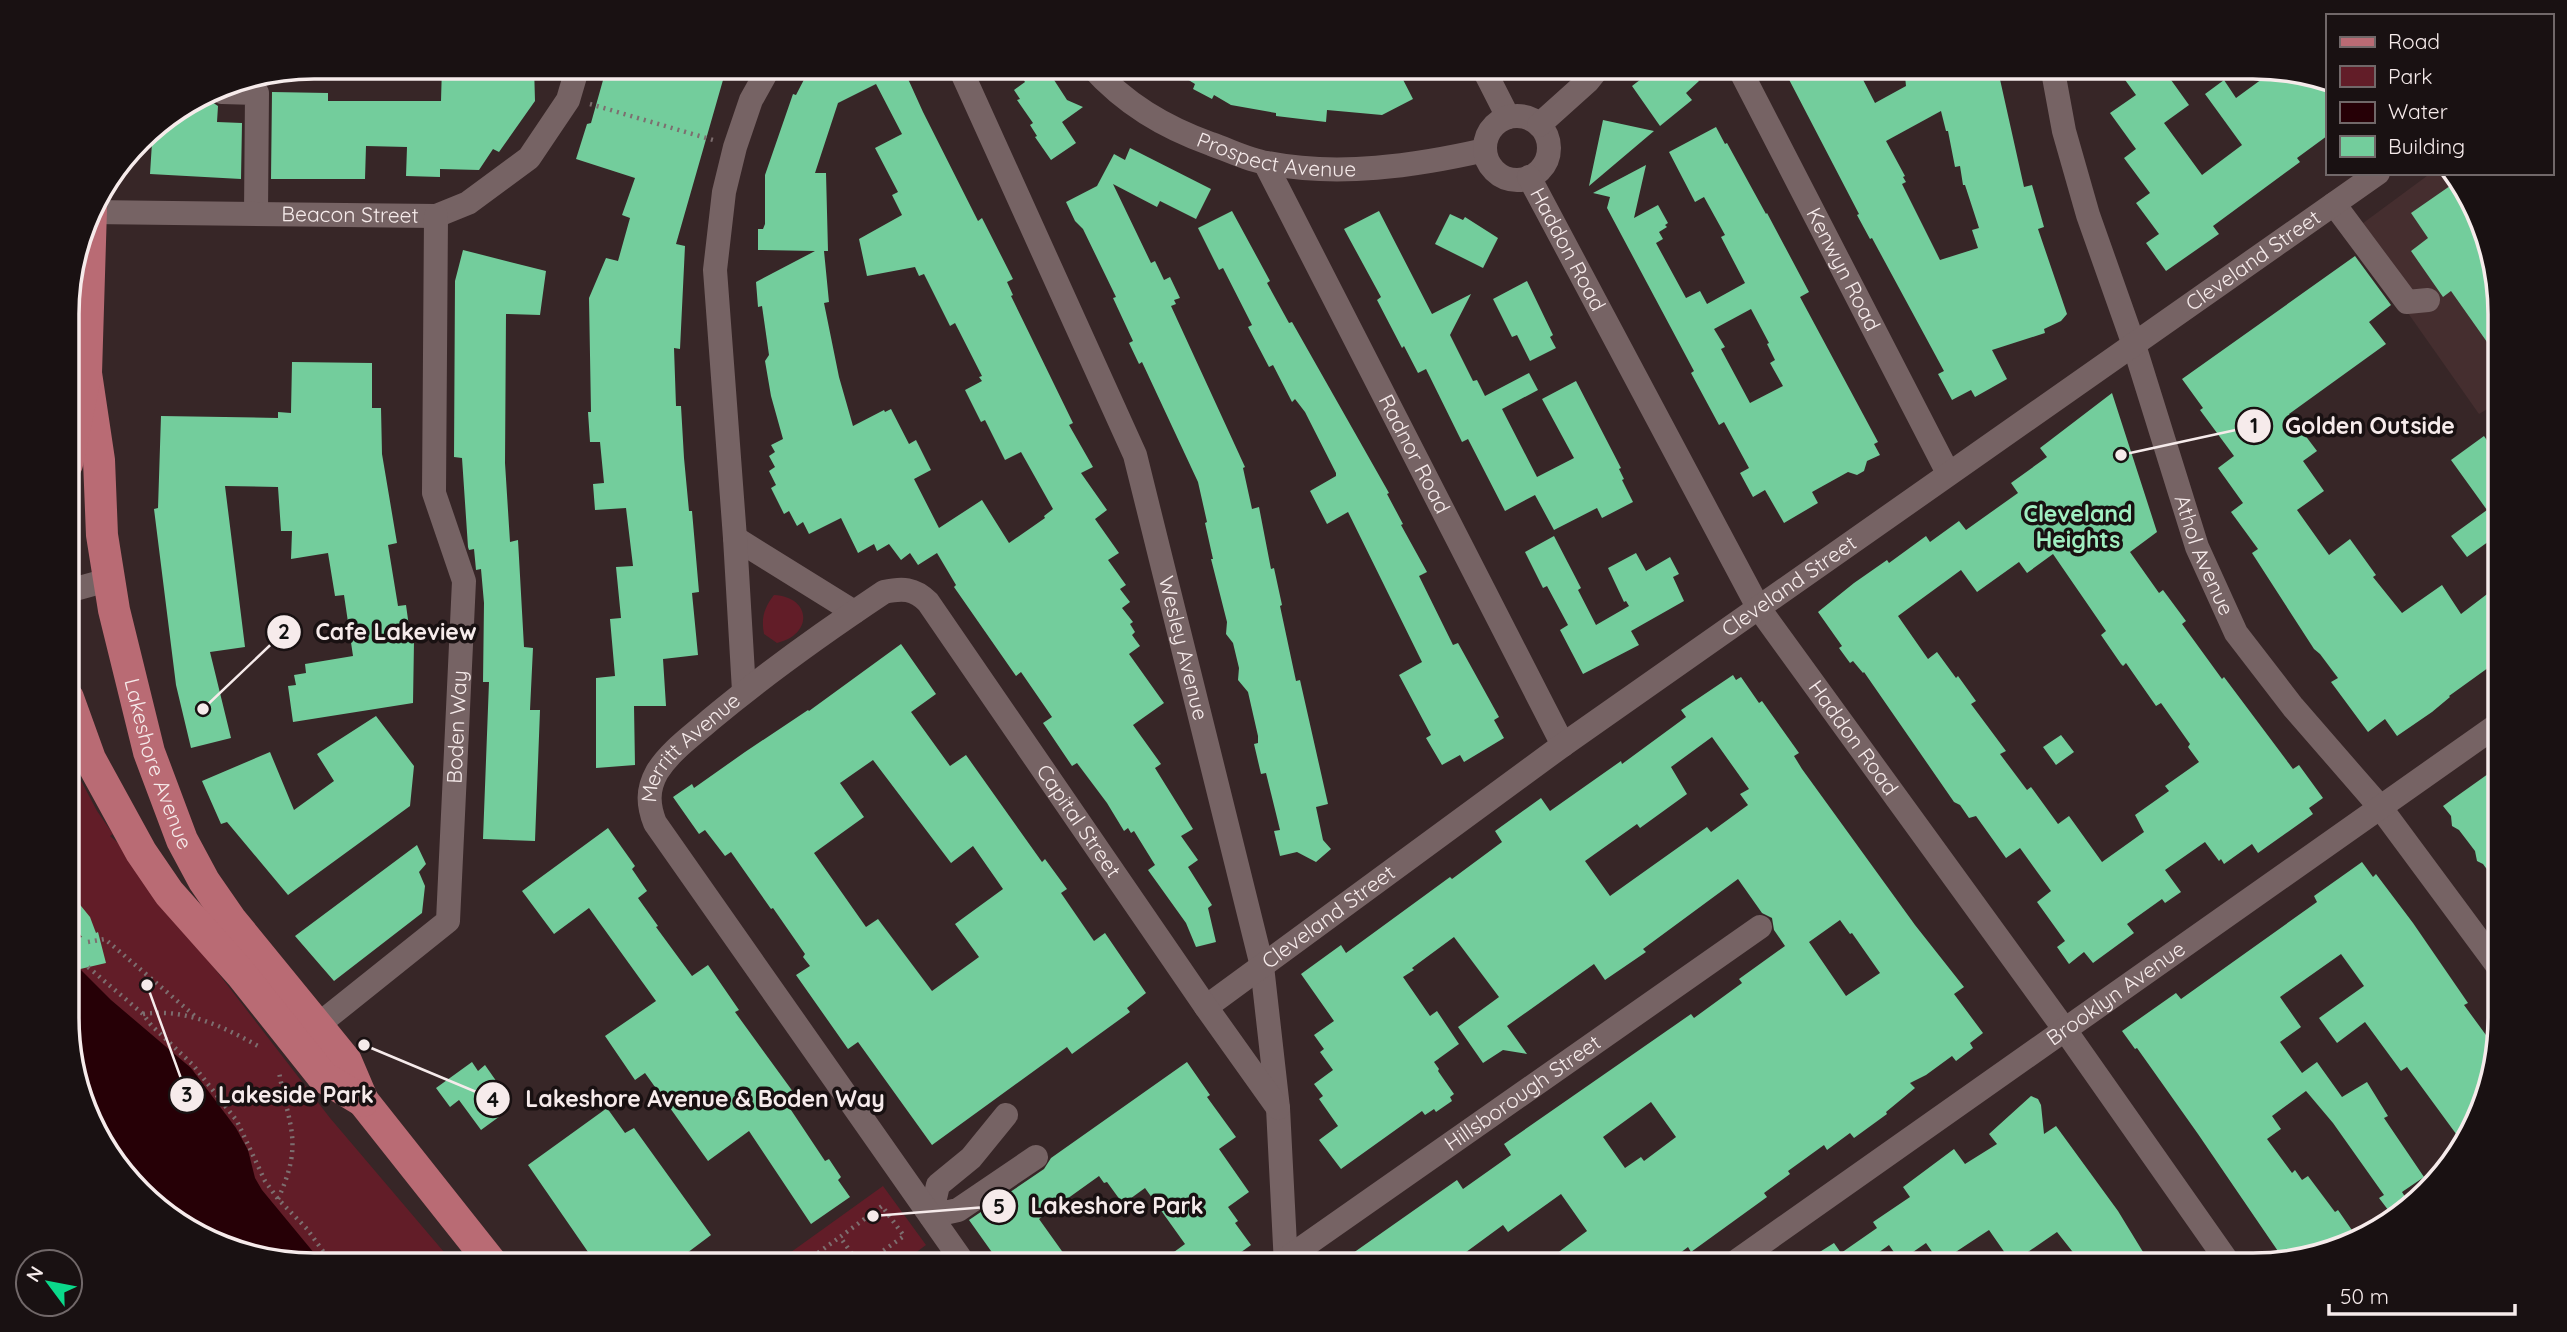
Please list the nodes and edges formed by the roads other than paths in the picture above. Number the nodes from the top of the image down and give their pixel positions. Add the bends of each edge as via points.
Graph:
1 (574, 79) edge
2 (763, 79) edge
3 (965, 79) edge
4 (1103, 79) edge
5 (1489, 79) edge
6 (1590, 79) edge
7 (1745, 79) edge
8 (2054, 79) edge
9 (235, 92) edge
10 (1508, 117) junction
11 (1539, 125) junction
12 (1485, 150) junction
13 (1265, 163) junction
14 (2375, 175) edge
15 (1529, 177) junction
16 (2334, 204) junction
17 (103, 210) edge
18 (256, 214) junction
19 (436, 216) junction
20 (90, 244) edge
21 (2428, 300) dead end
22 (2134, 345) junction
23 (86, 373) junction
24 (79, 407) edge
25 (1948, 473) junction
26 (735, 538) junction
27 (108, 580) junction
28 (79, 588) edge
29 (1759, 607) junction
30 (853, 612) junction
31 (744, 691) junction
32 (79, 729) edge
33 (2488, 731) edge
34 (1563, 745) junction
35 (2380, 807) junction
36 (1760, 927) dead end
37 (2488, 953) edge
38 (1262, 966) junction
39 (1206, 1007) junction
40 (2065, 1030) junction
41 (307, 1035) junction
42 (1278, 1108) junction
43 (1006, 1115) dead end
44 (1036, 1157) dead end
45 (931, 1216) junction
46 (483, 1253) edge
47 (957, 1253) edge
48 (1286, 1253) edge
49 (1299, 1253) edge
50 (1748, 1253) edge
51 (2222, 1253) edge

1 - 19 street, Beacon Street via 569,97 528,158 468,203
2 - 26 street, Merritt Avenue via 734,147 715,270
3 - 38 street, Wesley Avenue via 1135,454
4 - 13 street, Prospect Avenue via 1174,130
5 - 10 street
6 - 11 street
7 - 25 street, Kenwyn Road
8 - 22 street, Athol Avenue via 2088,215
9 - 18 street via 257,93
10 - 11 street via 1525,117
10 - 12 street via 1491,130
11 - 15 street via 1549,149 1543,166
12 - 13 street, Prospect Avenue via 1349,169
12 - 15 street via 1496,172 1512,180
13 - 34 street, Radnor Road
14 - 16 street, Cleveland Street
15 - 29 street, Haddon Road
16 - 21 street via 2407,302
16 - 22 street, Cleveland Street
17 - 18 street, Beacon Street
18 - 19 street, Beacon Street
19 - 41 street, Boden Way via 434,493 464,581 448,920
20 - 23 main road, Lakeshore Avenue
22 - 25 street, Cleveland Street
22 - 35 street, Athol Avenue via 2196,547 2236,634
23 - 24 main road, Lakeshore Avenue
23 - 27 main road, Lakeshore Avenue via 99,460
25 - 29 street, Cleveland Street
26 - 30 street
26 - 31 street, Merritt Avenue
27 - 28 street
27 - 41 main road, Lakeshore Avenue via 149,752 182,840 204,881
29 - 34 street, Cleveland Street
29 - 40 street, Haddon Road
30 - 31 street, Capital Street
30 - 39 street, Capital Street via 884,592 900,588 917,592 928,602
31 - 45 street, Merritt Avenue via 674,750 657,772 649,790 655,824
32 - 41 main road, Lakeshore Avenue via 90,760 169,893 241,974
33 - 35 street, Brooklyn Avenue
34 - 38 street, Cleveland Street
35 - 37 street, Athol Avenue
35 - 40 street, Brooklyn Avenue
36 - 49 street, Hillsborough Street
38 - 39 street, Cleveland Street
38 - 42 street, Wesley Avenue
39 - 42 street, Capital Street
40 - 50 street, Brooklyn Avenue
40 - 51 street, Haddon Road
41 - 46 main road, Lakeshore Avenue via 346,1061 363,1101
42 - 48 street, Wesley Avenue
43 - 45 street via 971,1158 938,1185
44 - 45 street via 958,1210
45 - 47 street, Merritt Avenue

